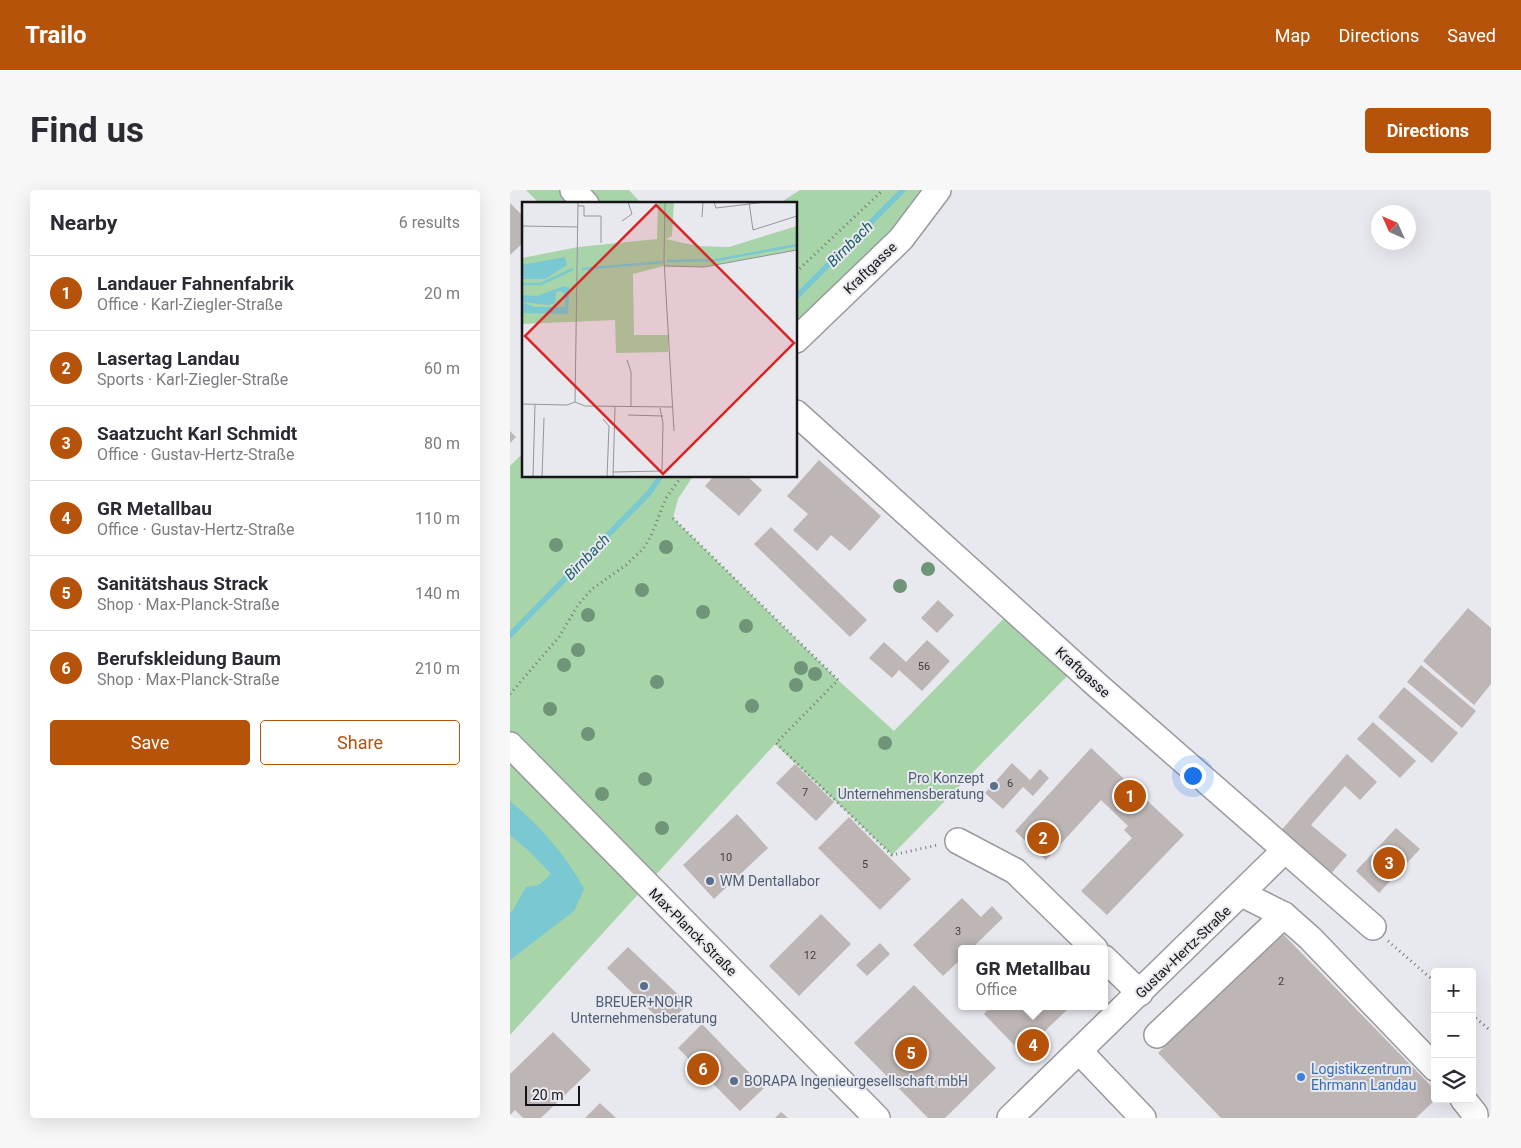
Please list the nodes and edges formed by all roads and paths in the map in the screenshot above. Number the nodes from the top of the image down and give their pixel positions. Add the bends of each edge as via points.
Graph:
1 (573, 190) edge
2 (883, 190) edge
3 (938, 190) edge
4 (584, 202) edge
5 (798, 270) edge
6 (798, 338) edge
7 (798, 414) edge
8 (681, 478) edge
9 (672, 518) dead end
10 (510, 694) edge
11 (510, 745) edge
12 (958, 841) joint
13 (1284, 852) junction
14 (1242, 894) junction
15 (1284, 915) junction
16 (1374, 927) joint
17 (1091, 945) edge
18 (1108, 962) edge
19 (1431, 978) edge
20 (1140, 993) junction
21 (1476, 1018) edge
22 (1491, 1031) edge
23 (1157, 1034) dead end
24 (1080, 1052) junction
25 (1431, 1064) edge
26 (1466, 1103) edge
27 (877, 1118) edge
28 (1010, 1118) edge
29 (1143, 1118) edge
30 (1475, 1118) edge

1 - 4 street
2 - 5 path
3 - 6 street, Kraftgasse via 901,239
7 - 13 street, Kraftgasse
8 - 10 path via 666,498 643,549 592,589 559,637
9 - 12 path via 838,680 776,743 892,855
11 - 27 street, Max-Planck-Straße
12 - 17 street via 1015,871
13 - 14 street, Gustav-Hertz-Straße
13 - 16 street, Kraftgasse
14 - 15 street
14 - 20 street, Gustav-Hertz-Straße
15 - 23 street
15 - 25 street via 1346,974
16 - 19 path
18 - 20 street
20 - 24 street, Gustav-Hertz-Straße
21 - 22 path
24 - 28 street, Gustav-Hertz-Straße
24 - 29 street
26 - 30 street

